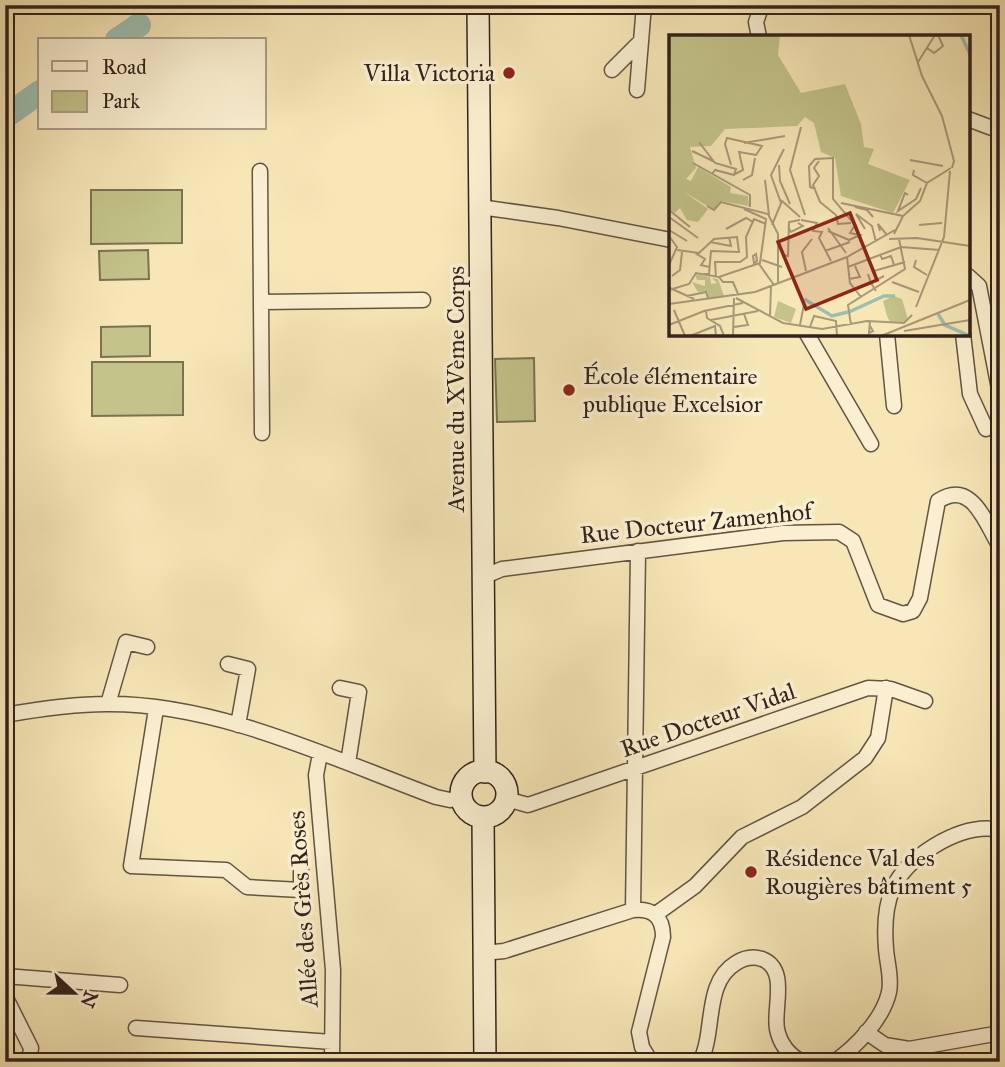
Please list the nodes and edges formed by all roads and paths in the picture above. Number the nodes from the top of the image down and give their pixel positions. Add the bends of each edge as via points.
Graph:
1 (478, 5) edge
2 (644, 5) edge
3 (762, 5) edge
4 (759, 35) edge
5 (640, 42) junction
6 (611, 70) dead end
7 (638, 90) dead end
8 (970, 120) edge
9 (1000, 131) edge
10 (260, 171) dead end
11 (480, 207) junction
12 (669, 240) edge
13 (970, 278) edge
14 (422, 300) dead end
15 (261, 302) junction
16 (808, 336) edge
17 (887, 336) edge
18 (963, 336) edge
19 (1000, 394) edge
20 (894, 406) dead end
21 (986, 429) dead end
22 (262, 433) dead end
23 (871, 444) dead end
24 (1000, 547) edge
25 (638, 551) junction
26 (483, 577) junction
27 (147, 647) dead end
28 (228, 664) dead end
29 (340, 688) dead end
30 (886, 688) junction
31 (925, 701) dead end
32 (108, 704) junction
33 (156, 709) junction
34 (5, 715) edge
35 (238, 725) junction
36 (320, 754) junction
37 (348, 764) junction
38 (634, 771) junction
39 (485, 772) junction
40 (462, 797) junction
41 (506, 799) junction
42 (483, 817) junction
43 (1000, 830) edge
44 (301, 860) dead end
45 (633, 910) junction
46 (656, 914) junction
47 (483, 953) junction
48 (5, 976) edge
49 (120, 985) dead end
50 (5, 996) edge
51 (136, 1028) dead end
52 (866, 1032) junction
53 (1000, 1033) edge
54 (332, 1042) junction
55 (29, 1062) edge
56 (332, 1062) edge
57 (485, 1062) edge
58 (651, 1062) edge
59 (701, 1062) edge
60 (802, 1062) edge
61 (834, 1062) edge

1 - 11 main road, Avenue du XVème Corps
2 - 5 street
3 - 4 street via 756,22
5 - 6 street
5 - 7 street
8 - 9 street
10 - 15 street
11 - 12 street
11 - 26 main road, Avenue du XVème Corps
13 - 19 street via 979,286
14 - 15 street
15 - 22 street
16 - 23 street
17 - 20 street
18 - 21 street via 970,394
24 - 25 street, Rue Docteur Zamenhof via 971,500 961,493 949,494 939,501 920,598 914,611 903,614 878,605 853,541 839,532 783,533
25 - 26 street, Rue Docteur Zamenhof via 502,569
25 - 38 street
26 - 39 main road, Avenue du XVème Corps
27 - 32 street via 126,642
28 - 35 street via 248,669
29 - 37 street via 359,692
30 - 31 street, Rue Docteur Vidal
30 - 38 street, Rue Docteur Vidal via 868,688
30 - 46 street via 878,738 865,758 802,807 743,837 695,886
32 - 33 street
32 - 34 street
33 - 35 street
33 - 44 street via 131,866 226,870 247,887 301,890
35 - 36 street
36 - 37 street
36 - 54 street, Allée des Grès Roses via 316,775 333,970
37 - 40 street via 436,797
38 - 41 street, Rue Docteur Vidal via 528,805
38 - 45 street
39 - 40 main road via 469,777
39 - 41 main road via 501,779
40 - 42 main road via 469,811
41 - 42 main road via 498,812
42 - 47 main road
43 - 52 street via 980,828 952,836 917,857 897,877 889,896 886,926 889,993
45 - 46 street
45 - 47 street via 503,951
46 - 58 street via 663,937 639,1032
47 - 57 main road
48 - 49 street
50 - 55 street via 30,1048
51 - 54 street
52 - 53 street via 885,1045 909,1049
52 - 61 street
54 - 56 street, Allée des Grès Roses
59 - 60 street via 717,983 736,963 753,958 764,960 775,972 778,1033 788,1052

